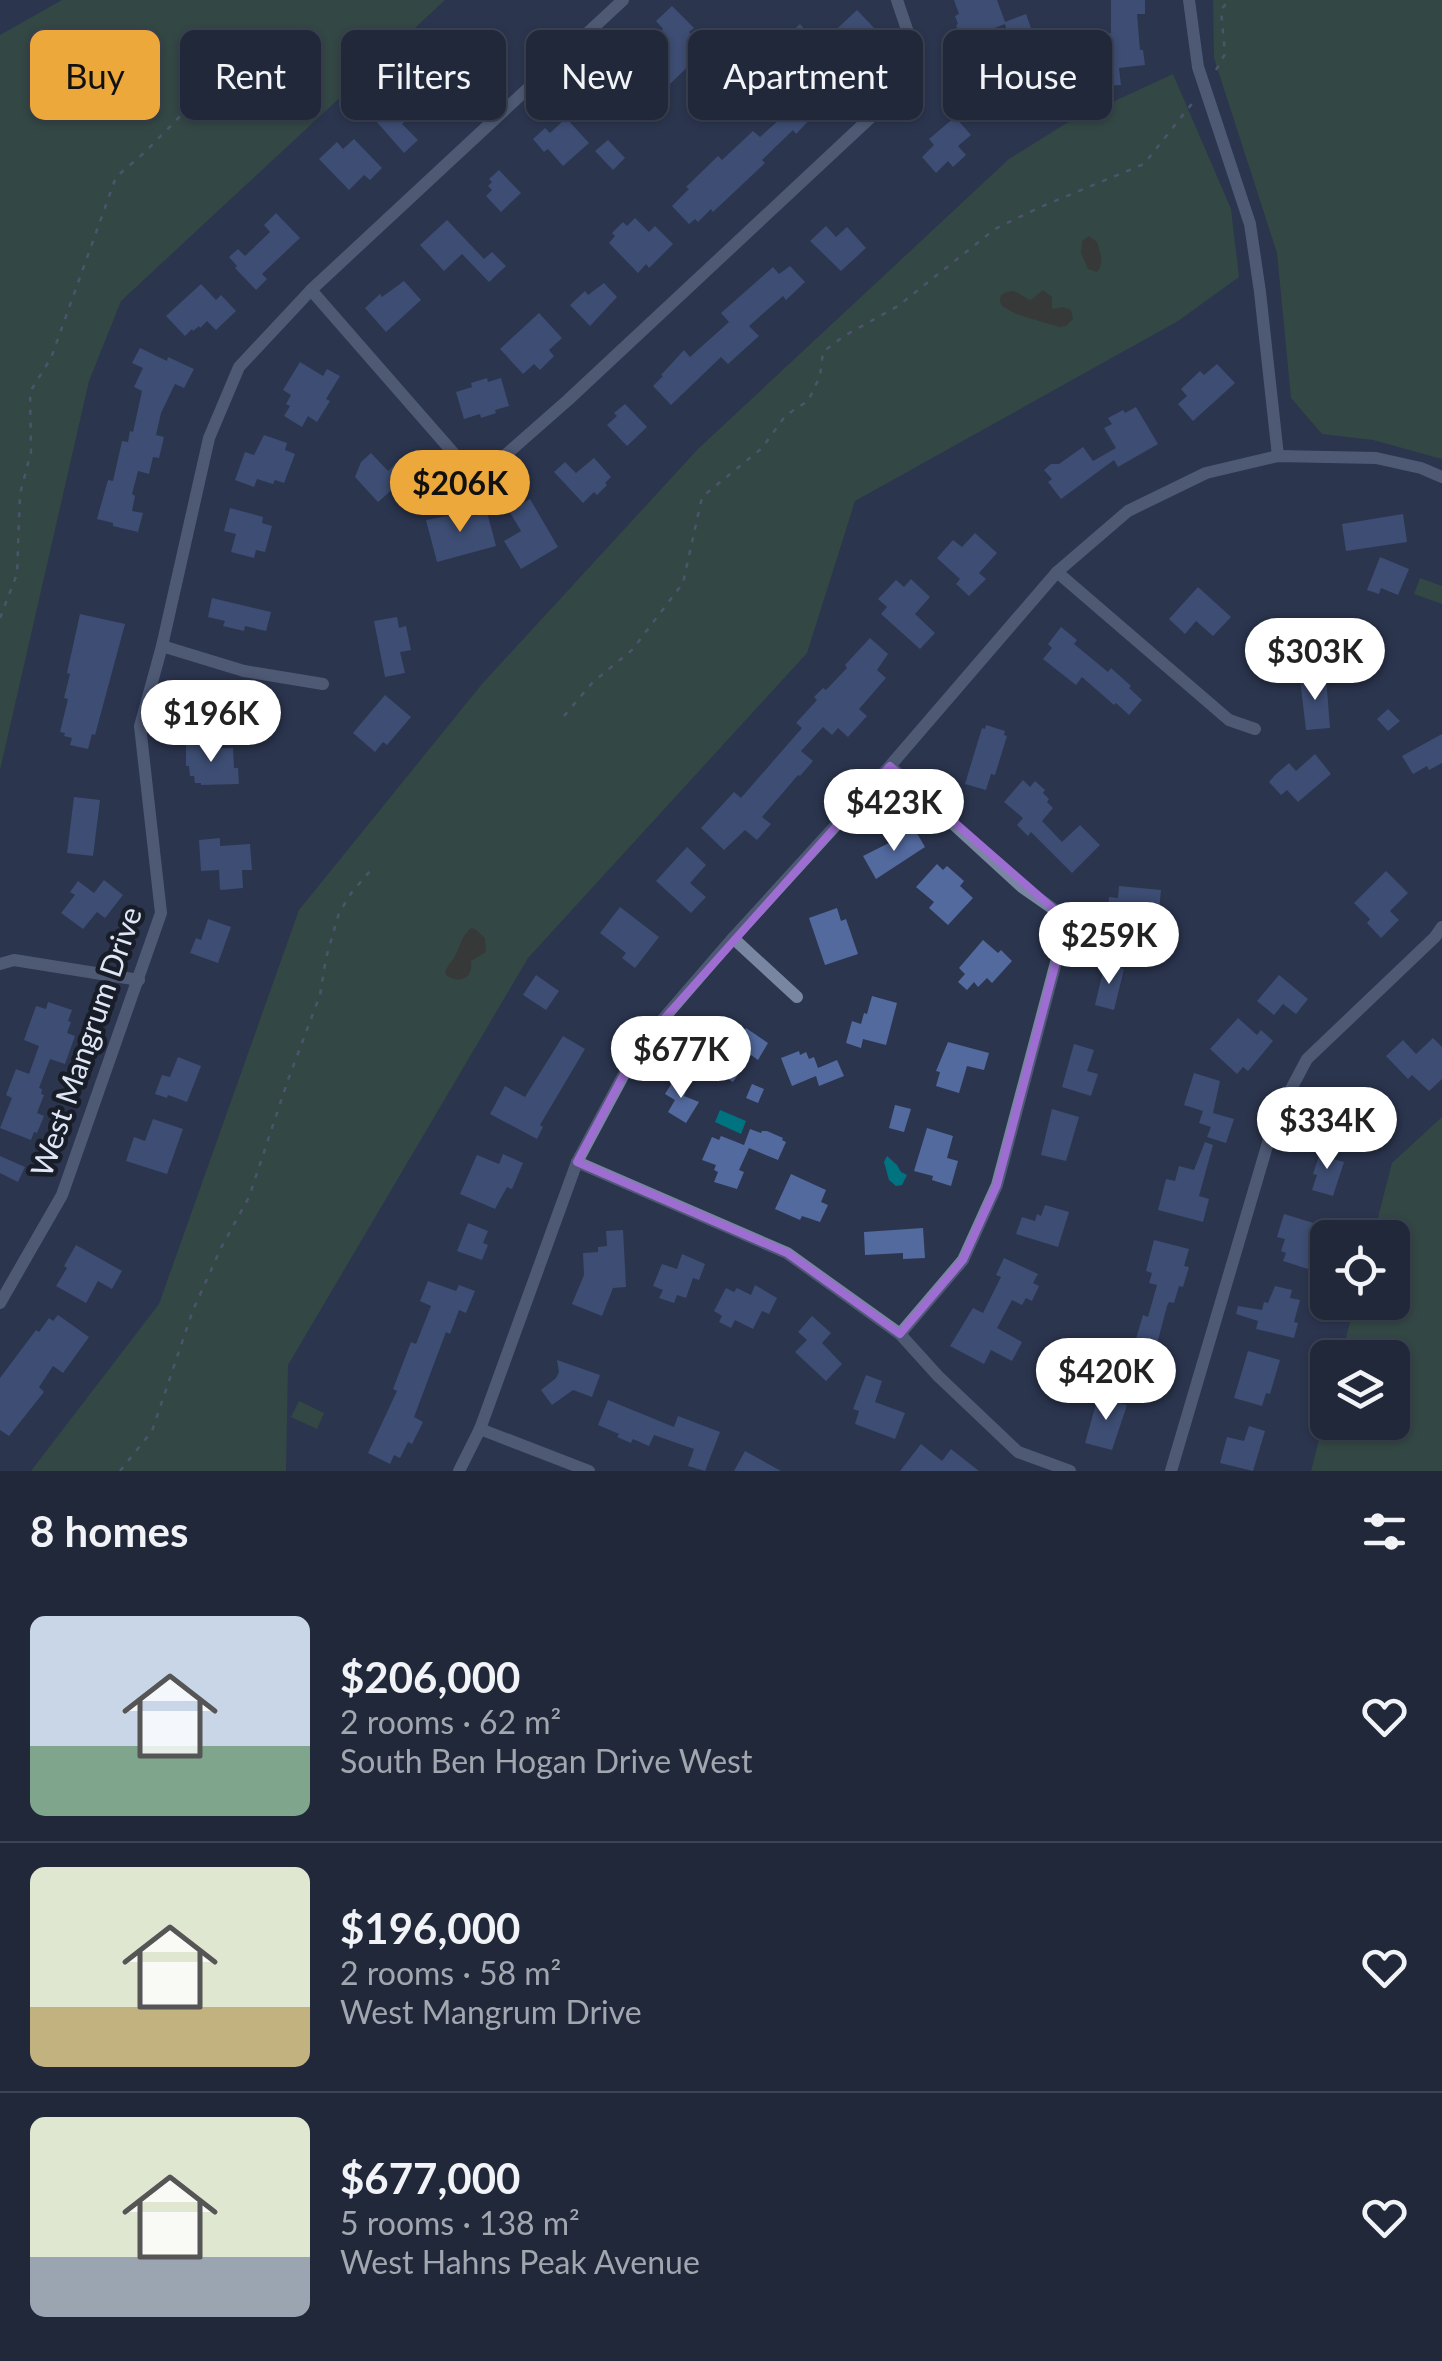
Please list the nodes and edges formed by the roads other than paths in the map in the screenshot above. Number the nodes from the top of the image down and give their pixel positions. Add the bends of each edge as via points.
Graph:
1 (624, 0) edge
2 (896, 0) edge
3 (1188, 0) edge
4 (311, 290) junction
5 (1278, 456) junction
6 (1442, 476) edge
7 (1057, 572) junction
8 (162, 646) junction
9 (323, 684) dead end
10 (1254, 728) dead end
11 (890, 766) junction
12 (1442, 927) edge
13 (733, 938) junction
14 (0, 964) edge
15 (139, 980) junction
16 (797, 997) dead end
17 (576, 1162) junction
18 (0, 1303) edge
19 (900, 1334) junction
20 (480, 1429) junction
21 (458, 1471) edge
22 (589, 1471) edge
23 (1070, 1471) edge
24 (1170, 1471) edge

1 - 4 street, West Mangrum Drive
2 - 4 street via 918,62 885,104 484,474 456,456
3 - 5 street via 1198,67 1250,224
4 - 8 street, West Mangrum Drive via 239,366 209,438
5 - 6 street via 1376,458
5 - 7 street via 1206,472 1128,511
7 - 10 street via 1229,720
7 - 11 street
8 - 9 street via 244,671
8 - 15 street, West Mangrum Drive via 140,726 161,913
11 - 13 street
11 - 19 street via 1055,910 1063,936 997,1185 963,1260
12 - 24 street via 1307,1059 1275,1119
13 - 16 street
13 - 17 street via 638,1048
14 - 15 street via 14,960
15 - 18 street, West Mangrum Drive via 62,1195
17 - 19 street via 787,1253
17 - 20 street
19 - 23 street via 1018,1452
20 - 21 street
20 - 22 street

